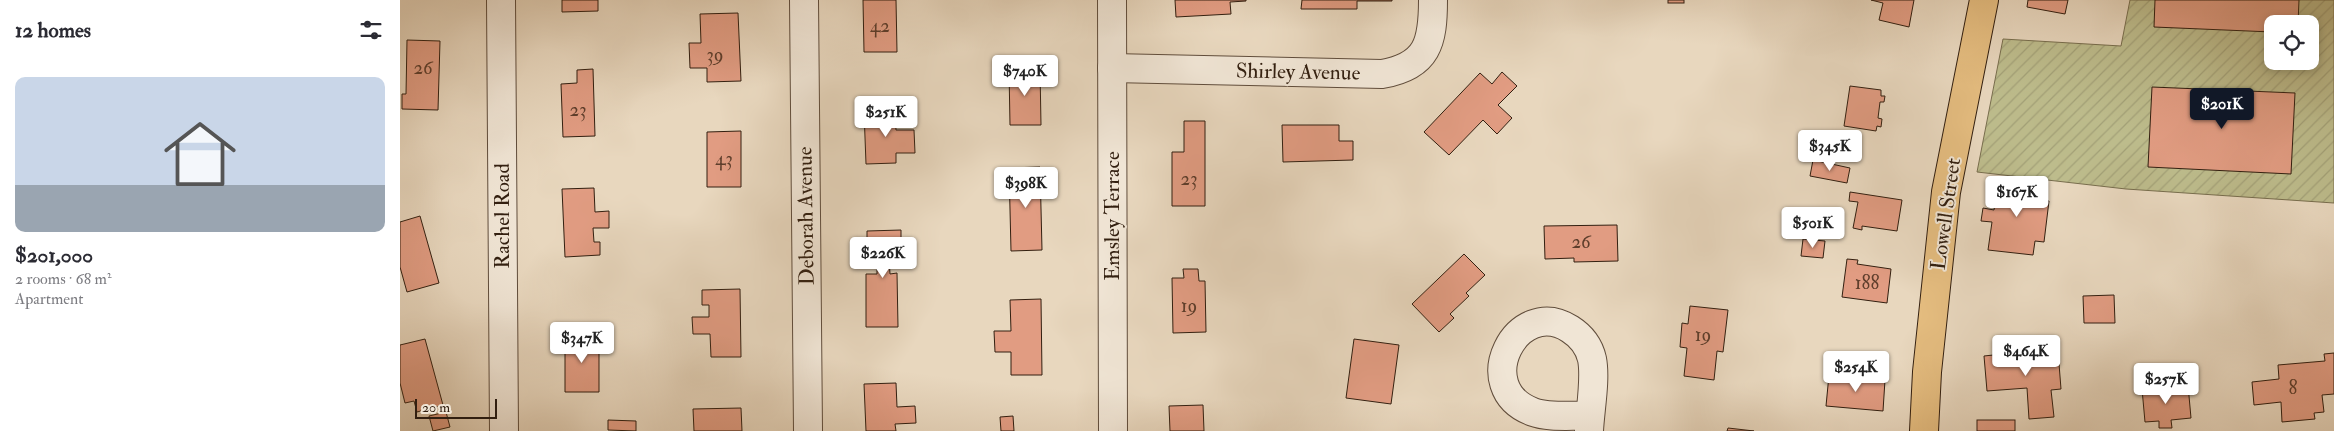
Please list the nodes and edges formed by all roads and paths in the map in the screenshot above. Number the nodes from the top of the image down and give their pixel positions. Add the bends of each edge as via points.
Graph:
1 (501, 0) edge
2 (804, 0) edge
3 (1112, 0) edge
4 (1434, 0) edge
5 (1984, 0) edge
6 (1112, 68) junction
7 (504, 431) edge
8 (808, 431) edge
9 (1113, 431) edge
10 (1924, 431) edge

1 - 7 street, Rachel Road
2 - 8 street, Deborah Avenue
3 - 6 street, Emsley Terrace
4 - 6 street, Shirley Avenue via 1427,45 1419,59 1396,72
5 - 10 main road, Lowell Street via 1946,192
6 - 9 street, Emsley Terrace

